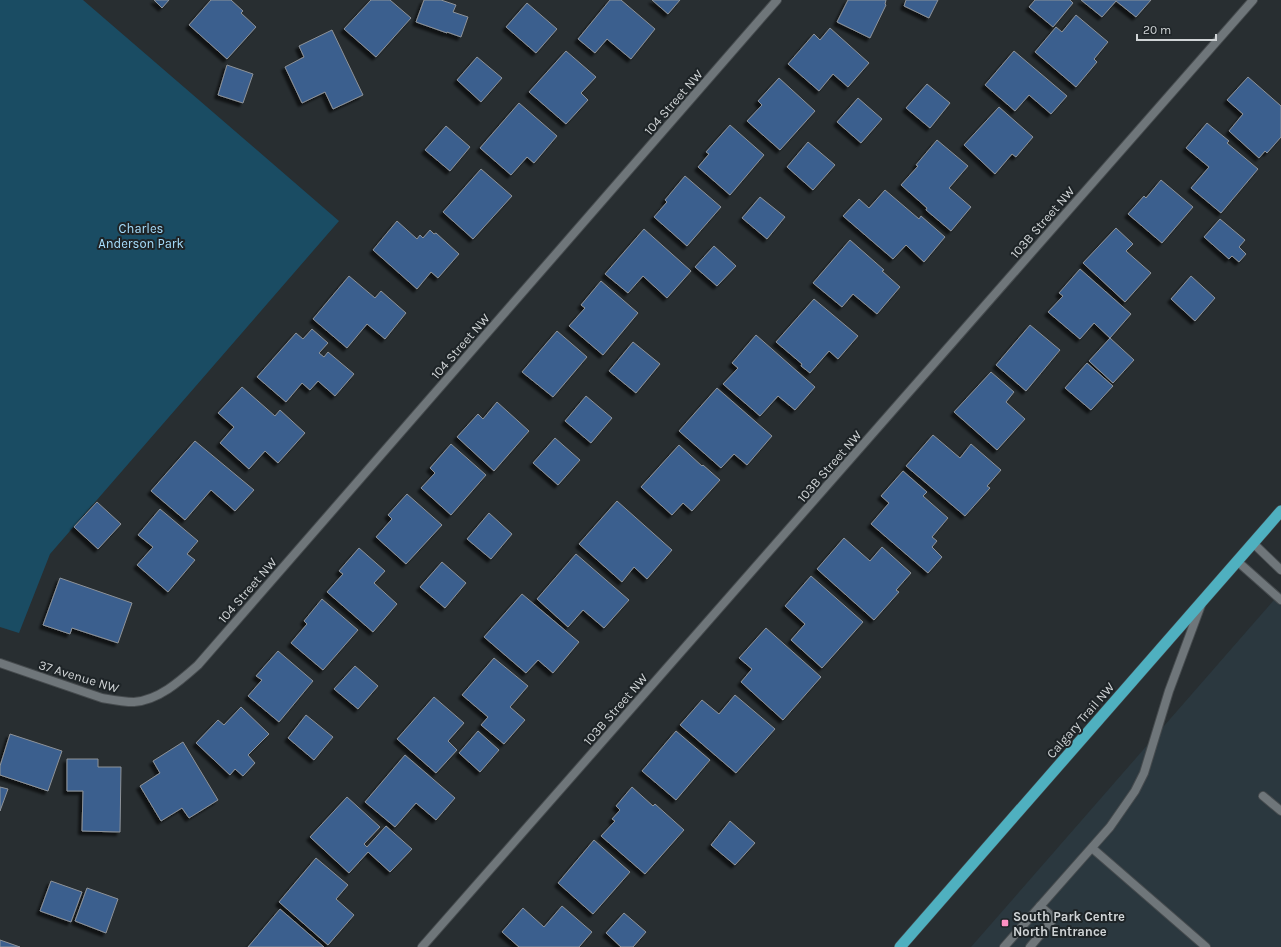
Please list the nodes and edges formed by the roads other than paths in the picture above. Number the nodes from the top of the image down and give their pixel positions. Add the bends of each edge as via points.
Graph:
1 (777, 0) edge
2 (1253, 0) edge
3 (1281, 511) edge
4 (1253, 543) junction
5 (1237, 561) junction
6 (1281, 570) edge
7 (1281, 600) edge
8 (1203, 601) junction
9 (0, 663) edge
10 (152, 698) joint
11 (1263, 796) dead end
12 (1281, 811) edge
13 (1092, 848) junction
14 (1040, 906) junction
15 (422, 947) edge
16 (900, 947) edge
17 (1004, 947) edge
18 (1030, 947) edge
19 (1206, 947) edge

1 - 10 street, 104 Street NW via 198,665 168,689
2 - 15 street, 103B Street NW
3 - 4 highway, Calgary Trail NW
4 - 5 highway, Calgary Trail NW
4 - 6 street
5 - 7 street
5 - 8 highway, Calgary Trail NW
8 - 13 street via 1169,691 1144,773 1124,809
8 - 16 highway, Calgary Trail NW
9 - 10 street, 37 Avenue NW via 102,698 134,702
11 - 12 street
13 - 14 street
13 - 19 street
14 - 17 street
14 - 18 street via 1054,918

